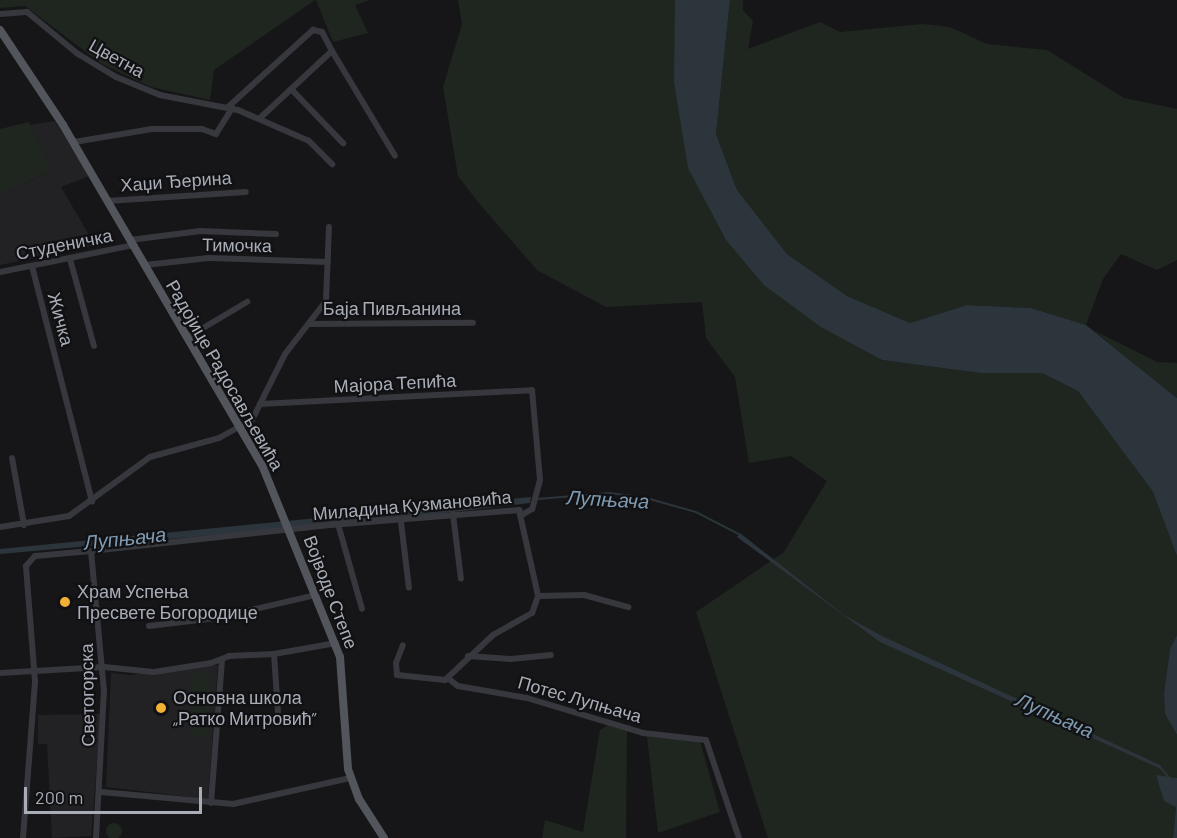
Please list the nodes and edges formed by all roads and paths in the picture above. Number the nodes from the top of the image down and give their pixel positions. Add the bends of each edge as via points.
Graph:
1 (0, 14) edge
2 (0, 30) edge
3 (332, 51) junction
4 (292, 90) junction
5 (230, 107) junction
6 (259, 119) junction
7 (74, 142) junction
8 (344, 143) dead end
9 (395, 156) dead end
10 (332, 164) dead end
11 (246, 192) dead end
12 (107, 201) junction
13 (329, 227) dead end
14 (276, 234) dead end
15 (132, 242) junction
16 (70, 259) junction
17 (328, 262) junction
18 (145, 265) junction
19 (32, 266) junction
20 (0, 272) edge
21 (247, 302) dead end
22 (473, 323) dead end
23 (310, 324) junction
24 (188, 337) junction
25 (94, 346) dead end
26 (260, 404) junction
27 (242, 428) junction
28 (12, 458) dead end
29 (92, 501) junction
30 (453, 514) junction
31 (522, 515) junction
32 (401, 522) junction
33 (338, 524) junction
34 (24, 525) junction
35 (0, 528) edge
36 (290, 530) junction
37 (91, 551) junction
38 (461, 579) dead end
39 (409, 588) dead end
40 (316, 595) junction
41 (538, 596) junction
42 (628, 607) dead end
43 (362, 609) dead end
44 (149, 626) dead end
45 (336, 643) junction
46 (403, 645) dead end
47 (274, 654) junction
48 (550, 655) dead end
49 (468, 656) junction
50 (222, 660) junction
51 (104, 667) junction
52 (34, 671) junction
53 (0, 674) edge
54 (449, 679) junction
55 (279, 712) dead end
56 (350, 778) junction
57 (101, 792) junction
58 (211, 803) junction
59 (23, 838) edge
60 (96, 838) edge
61 (384, 838) edge
62 (739, 838) edge

1 - 5 street, Цветна via 27,12 93,64 134,86
2 - 7 main road, Радојице Радосављевића
3 - 4 street
3 - 5 street via 322,32 313,30
3 - 9 street
4 - 6 street
4 - 8 street
5 - 6 street, Цветна
5 - 7 street via 216,134 202,129 152,129
6 - 10 street, Цветна via 309,141
7 - 12 main road, Радојице Радосављевића
11 - 12 street, Хаџи Ђерина
12 - 15 main road, Радојице Радосављевића
13 - 17 street
14 - 15 street via 200,231
15 - 16 street, Студеничка
15 - 18 main road, Радојице Радосављевића
16 - 19 street, Студеничка
16 - 25 street
17 - 18 street, Тимочка via 209,258
17 - 23 street via 326,301
18 - 24 main road, Радојице Радосављевића
19 - 20 street, Студеничка
19 - 29 street, Жичка
21 - 24 street
22 - 23 street, Баја Пивљанина
23 - 26 street via 285,354
24 - 27 main road, Радојице Радосављевића
26 - 27 street via 252,420
26 - 31 street, Мајора Тепића via 531,391 540,464 532,509
27 - 29 street via 150,457
27 - 36 main road, Радојице Радосављевића
28 - 34 street
29 - 34 street via 66,518
30 - 31 street, Миладина Кузмановића via 516,509
30 - 32 street, Миладина Кузмановића
30 - 38 street
31 - 41 street, Миладина Кузмановића
32 - 33 street, Миладина Кузмановића
32 - 39 street
33 - 36 street, Миладина Кузмановића
33 - 43 street
34 - 35 street
36 - 37 street, Миладина Кузмановића
36 - 40 main road, Војводе Степе
37 - 51 street, Светогорска
37 - 52 street, Миладина Кузмановића via 39,555 28,560
40 - 44 street via 216,618
40 - 45 main road, Војводе Степе
41 - 42 street via 584,595
41 - 49 street via 530,615 497,632
45 - 47 street
45 - 56 main road, Војводе Степе via 344,670 343,738
46 - 54 street, Потес Лупњача via 396,663 397,675 435,681
47 - 50 street via 230,656
47 - 55 street
48 - 49 street via 511,659
49 - 54 street
50 - 51 street via 154,672
50 - 58 street
51 - 52 street
51 - 57 street, Светогорска
52 - 53 street
52 - 59 street via 32,759
54 - 62 street, Потес Лупњача via 455,686 527,698 643,734 706,740
56 - 58 street via 262,800
56 - 61 main road, Војводе Степе
57 - 58 street
57 - 60 street, Светогорска

